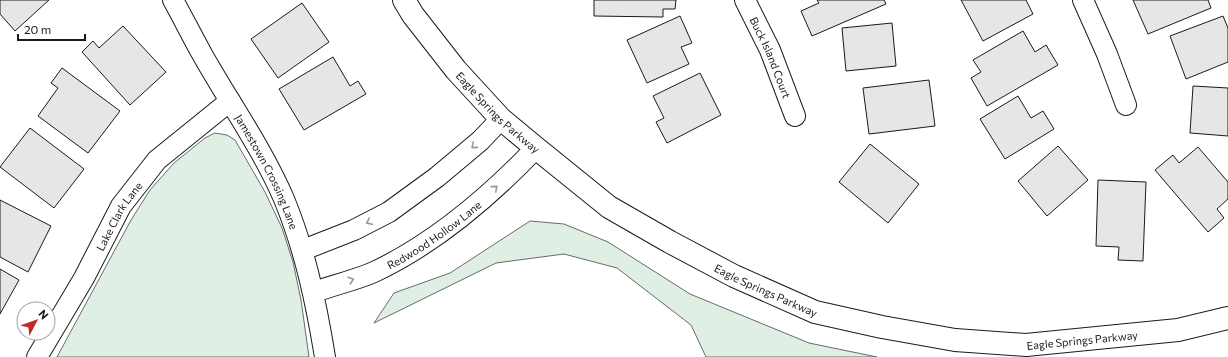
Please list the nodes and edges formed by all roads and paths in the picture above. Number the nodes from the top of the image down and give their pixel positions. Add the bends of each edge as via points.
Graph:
1 (173, 0) edge
2 (404, 0) edge
3 (745, 0) edge
4 (1083, 0) edge
5 (230, 101) junction
6 (1126, 106) dead end
7 (795, 116) dead end
8 (501, 119) junction
9 (536, 148) junction
10 (303, 250) junction
11 (314, 292) junction
12 (1228, 318) edge
13 (37, 357) edge
14 (325, 357) edge

1 - 5 street, Jamestown Crossing Lane
2 - 8 street, Eagle Springs Parkway via 456,70
3 - 7 street, Buck Island Court via 770,50
4 - 6 street via 1108,54
5 - 10 street, Jamestown Crossing Lane via 284,198
5 - 13 street, Lake Clark Lane via 157,160 121,206 84,278
8 - 9 street, Eagle Springs Parkway
8 -> 10 street via 480,141 437,177 389,212 354,230
11 -> 9 street, Redwood Hollow Lane via 373,272 414,251 469,211 512,174
9 - 12 street, Eagle Springs Parkway via 609,207 734,276 815,312 955,340 1026,345 1178,330
10 - 11 street, Jamestown Crossing Lane
11 - 14 street, Jamestown Crossing Lane

